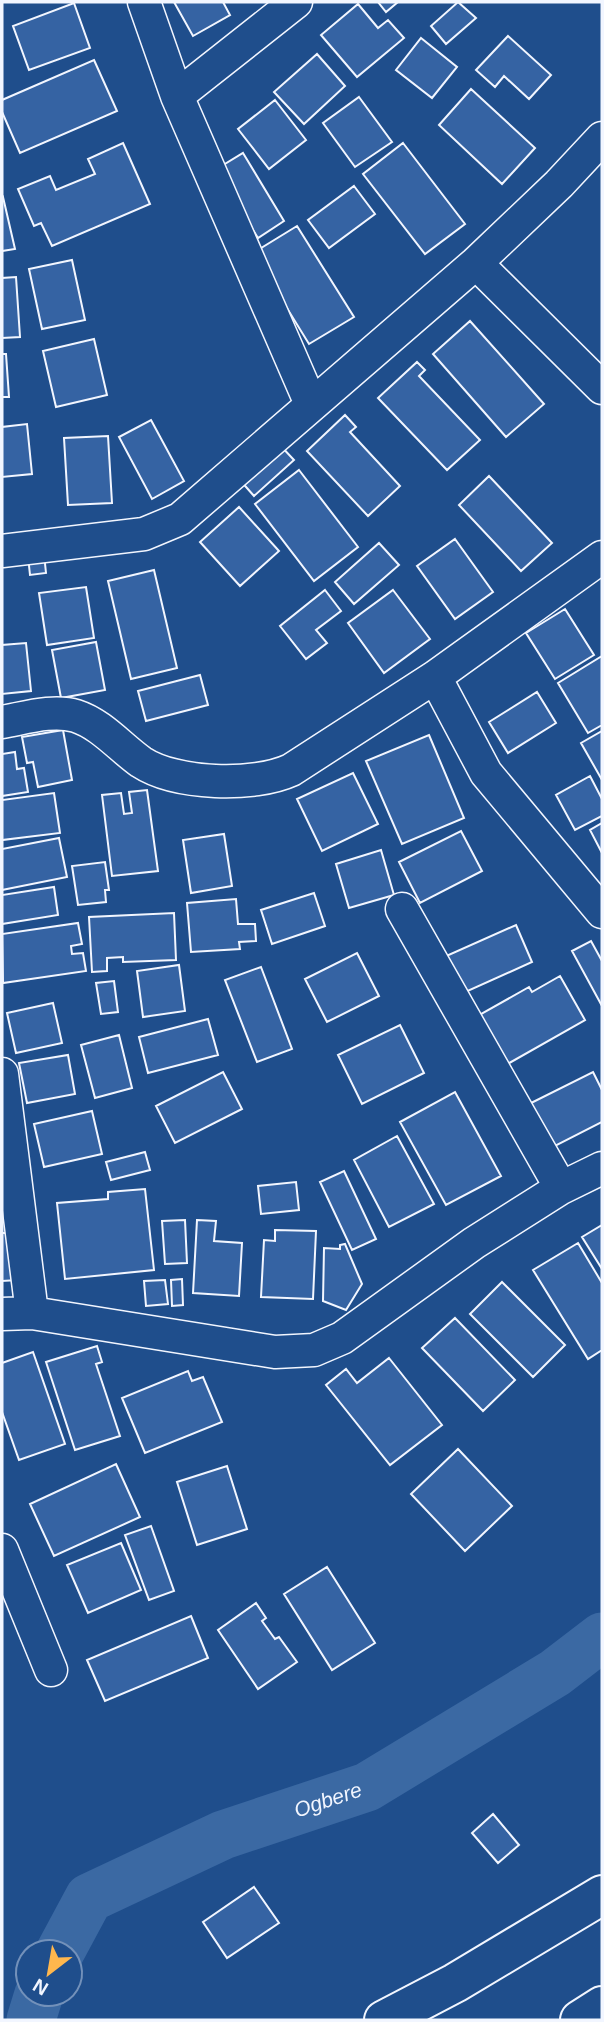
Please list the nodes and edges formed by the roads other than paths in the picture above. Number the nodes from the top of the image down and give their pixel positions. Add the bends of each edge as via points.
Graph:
1 (144, 2) edge
2 (296, 2) edge
3 (177, 96) junction
4 (602, 138) edge
5 (476, 263) junction
6 (602, 388) edge
7 (311, 404) junction
8 (2, 551) edge
9 (602, 557) edge
10 (435, 677) junction
11 (2, 722) edge
12 (402, 909) dead end
13 (602, 912) edge
14 (2, 1074) edge
15 (602, 1168) edge
16 (561, 1188) junction
17 (17, 1314) edge
18 (2, 1550) edge
19 (51, 1671) dead end
20 (602, 1895) edge
21 (602, 2006) edge
22 (384, 2020) edge
23 (580, 2020) edge

1 - 3 street
2 - 3 street
3 - 7 street
4 - 5 street
5 - 6 street
5 - 7 street
7 - 8 street via 180,519 144,534
9 - 10 street
10 - 11 street via 275,778 182,778 163,773 96,726 64,713
10 - 13 street via 486,773
12 - 16 street
14 - 17 street
15 - 16 street
16 - 17 street via 474,1243 342,1338 314,1350 275,1352
18 - 19 street
20 - 22 highway
21 - 23 highway

